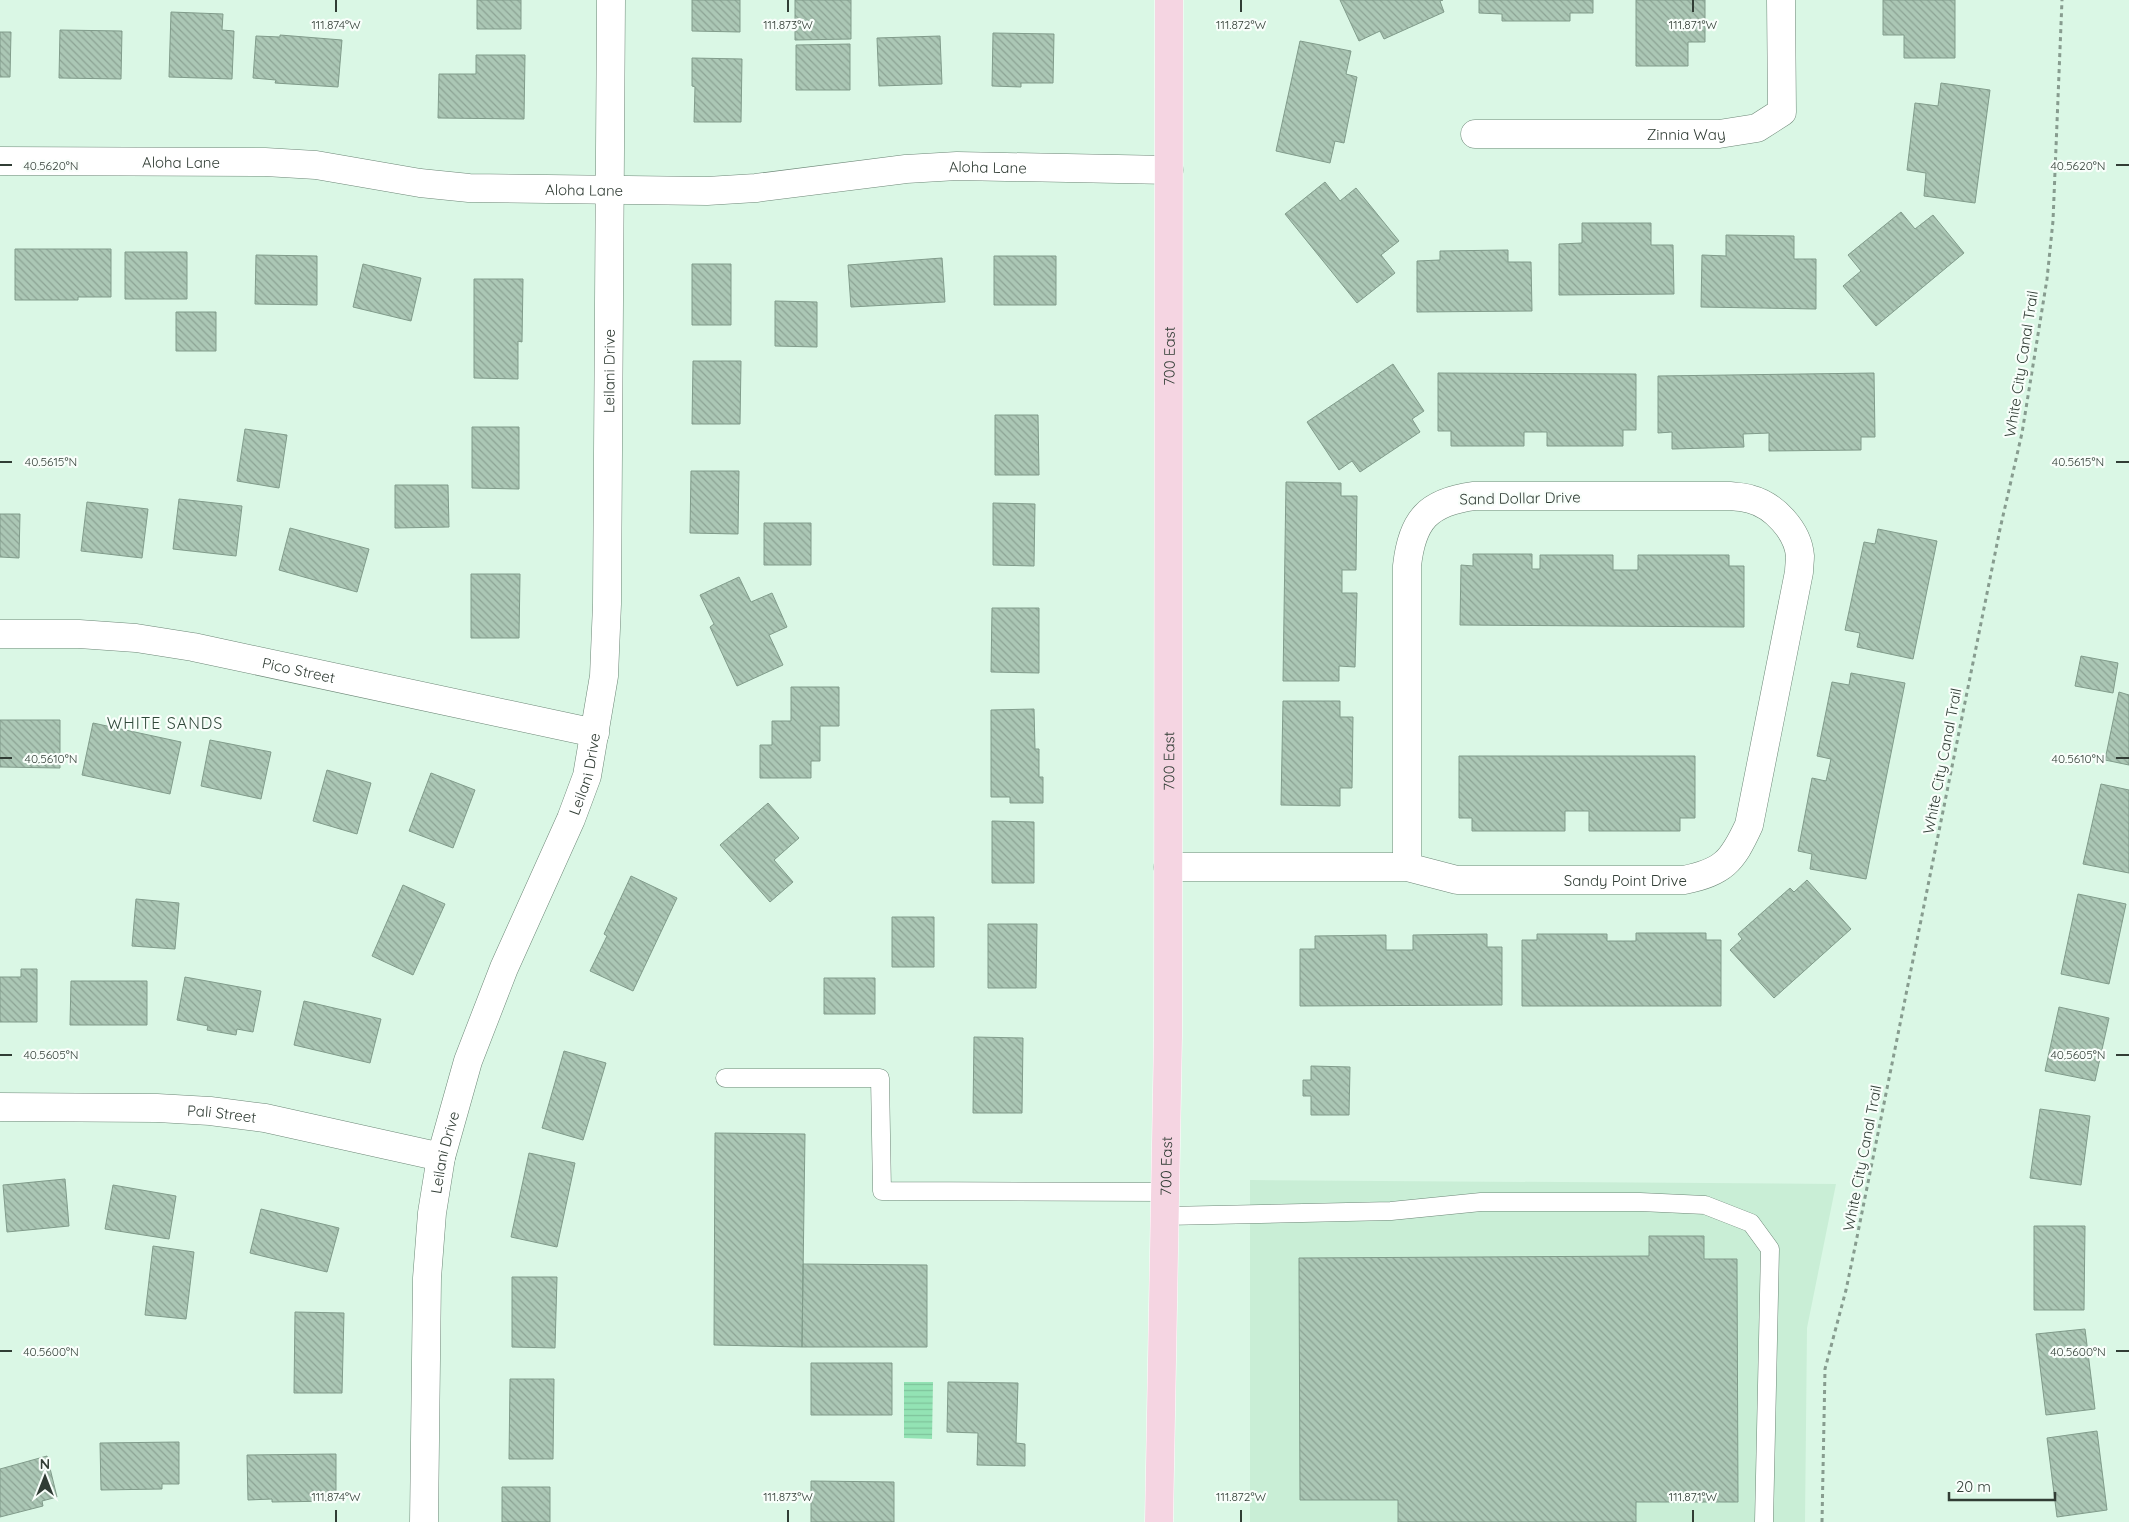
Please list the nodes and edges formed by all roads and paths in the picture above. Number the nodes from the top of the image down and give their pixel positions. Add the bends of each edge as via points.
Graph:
1 (611, 0) edge
2 (1169, 0) edge
3 (1781, 0) edge
4 (2062, 0) edge
5 (1475, 134) dead end
6 (0, 160) edge
7 (1169, 170) junction
8 (610, 190) junction
9 (1787, 524) joint
10 (0, 634) edge
11 (595, 733) junction
12 (1168, 867) junction
13 (1407, 867) junction
14 (725, 1078) dead end
15 (0, 1107) edge
16 (440, 1157) junction
17 (1166, 1204) junction
18 (424, 1522) edge
19 (1159, 1522) edge
20 (1764, 1522) edge
21 (1822, 1522) edge

1 - 8 street, Leilani Drive
2 - 7 main road, 700 East
3 - 5 street, Zinnia Way via 1782,112 1757,128 1719,134
4 - 21 path, White City Canal Trail via 2053,222 2039,336 1854,1256 1825,1368
6 - 8 street, Aloha Lane via 265,162 316,165 469,188
7 - 8 street, Aloha Lane via 957,166 906,169 756,188
7 - 12 main road, 700 East
8 - 11 street, Leilani Drive via 608,604 605,669
9 - 13 street, Sandy Point Drive via 1800,555 1799,572 1749,825 1740,845 1726,863 1708,875 1684,880 1457,880
9 - 13 street, Sand Dollar Drive via 1752,499 1731,496 1474,496 1452,499 1433,508 1418,524 1409,544 1407,566
10 - 11 street, Pico Street via 79,634 193,647
11 - 16 street, Leilani Drive via 587,776 504,968 468,1061
12 - 13 street, Sandy Point Drive
12 - 17 main road, 700 East
14 - 17 lane via 880,1078 882,1191
15 - 16 street, Pali Street via 210,1110 265,1118
16 - 18 street, Leilani Drive via 427,1278
17 - 19 main road, 700 East
17 - 20 lane via 1391,1211 1481,1202 1640,1202 1705,1205 1751,1223 1770,1249

